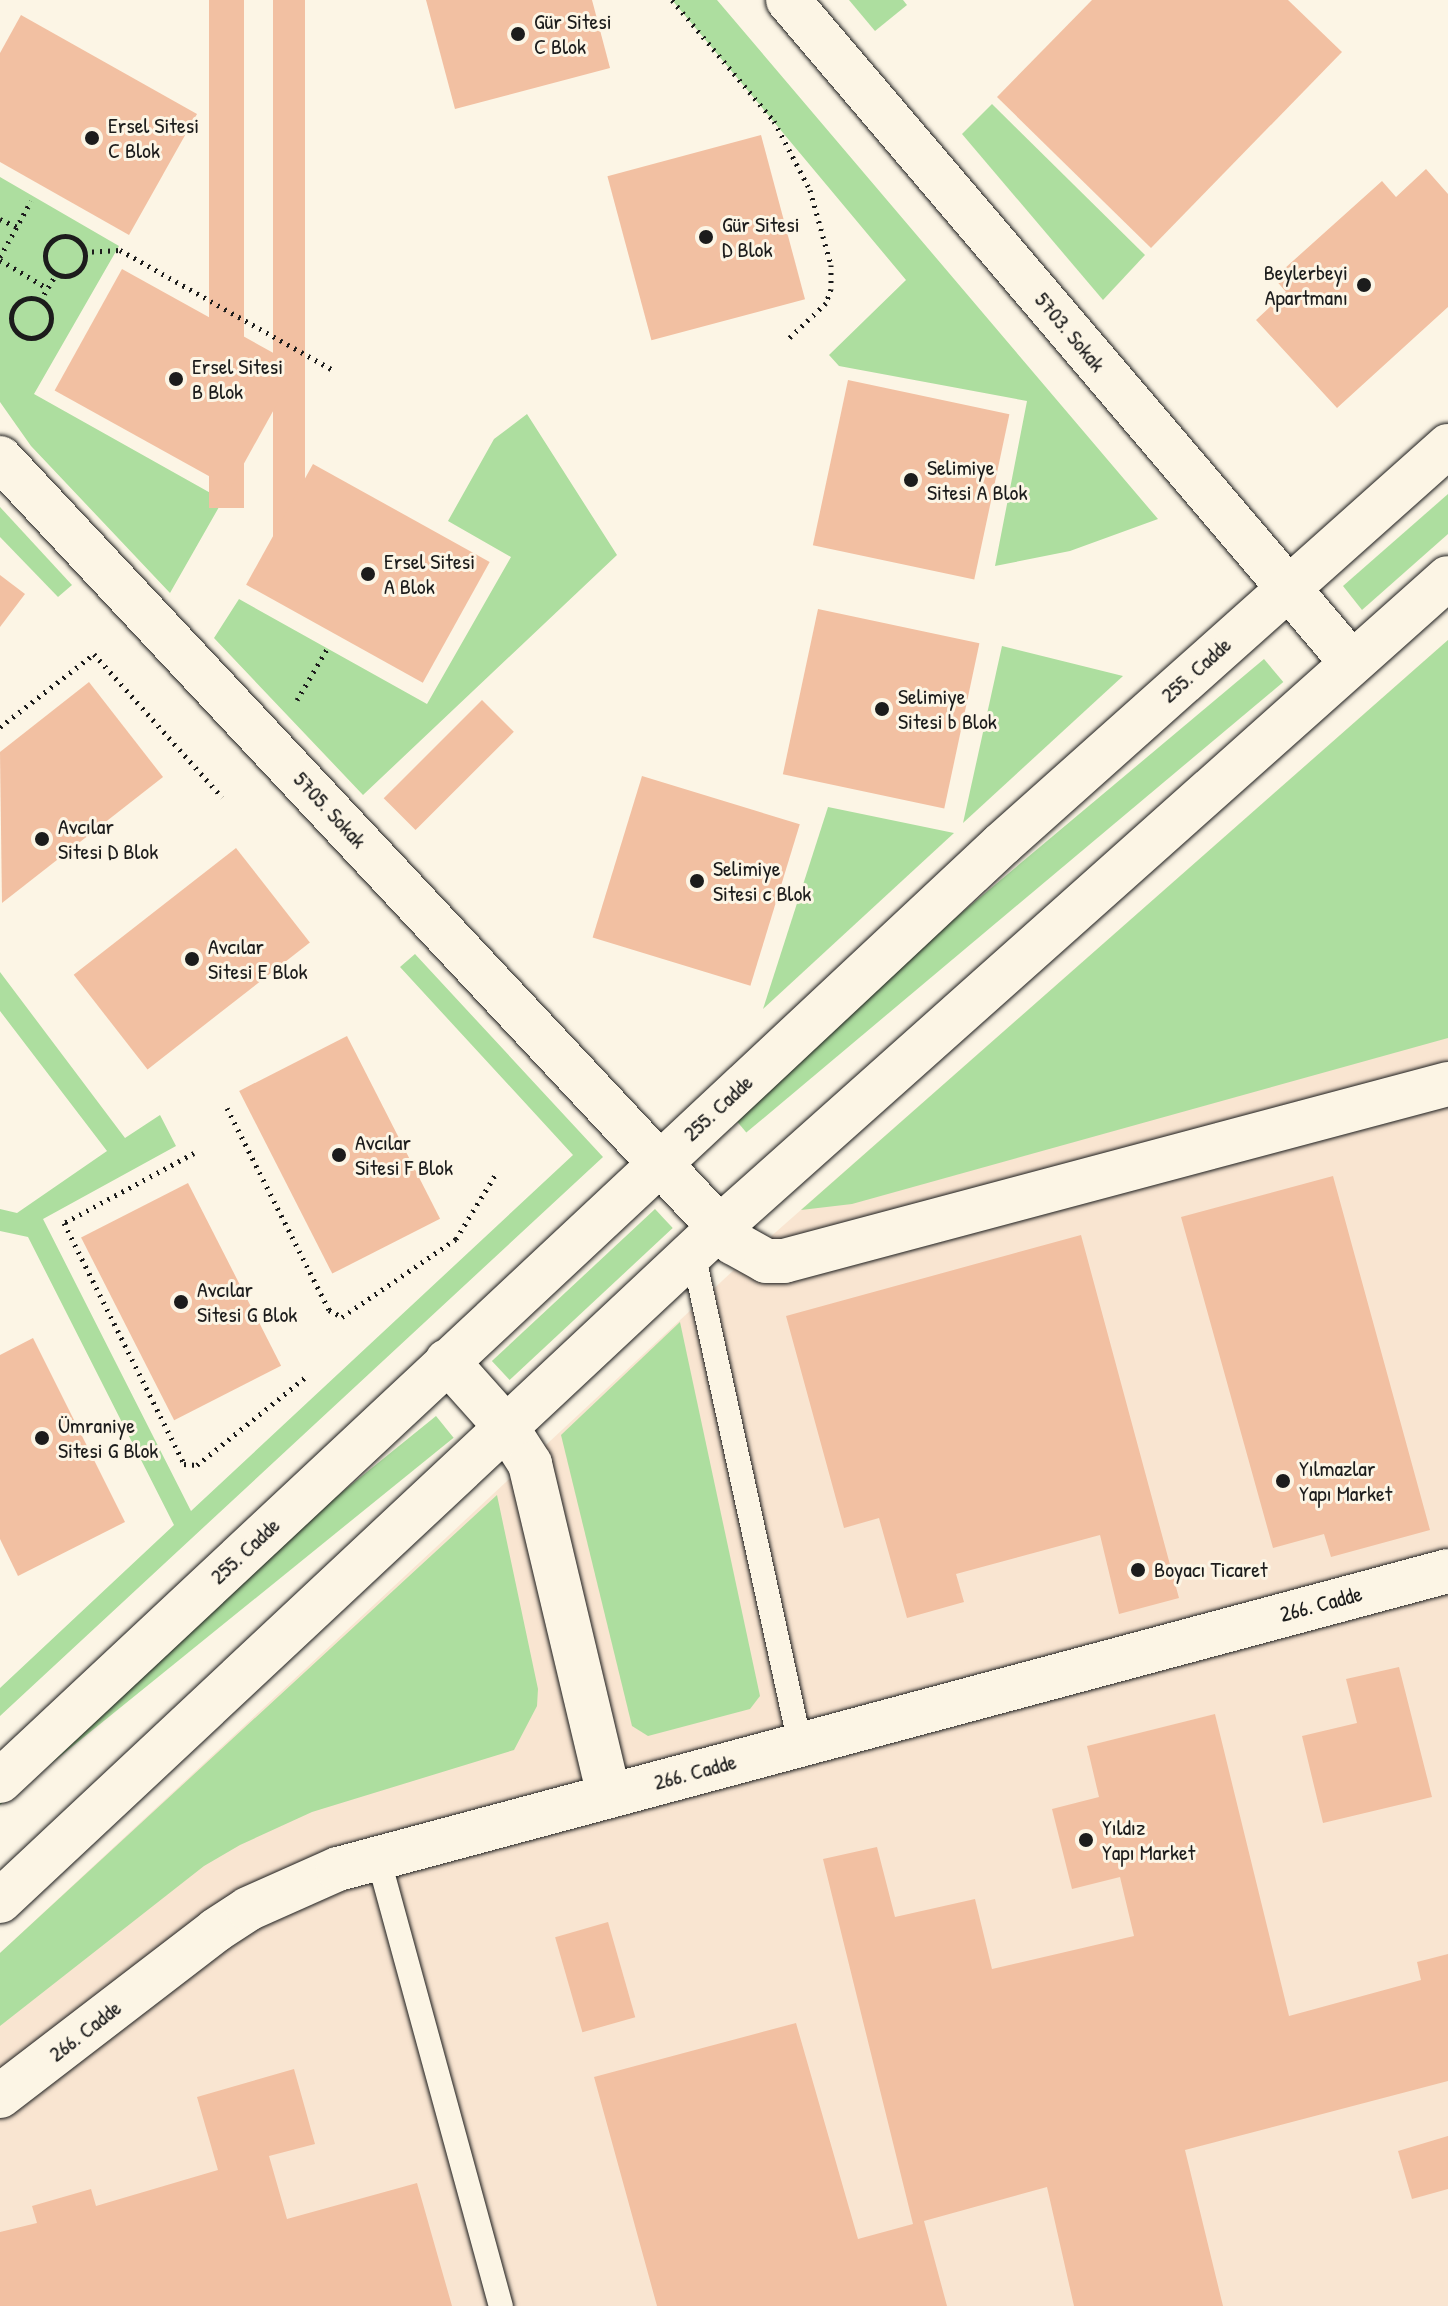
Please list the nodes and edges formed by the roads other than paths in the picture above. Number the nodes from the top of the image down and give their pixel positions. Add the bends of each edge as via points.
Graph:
1 (788, 0) edge
2 (1448, 446) edge
3 (0, 458) edge
4 (1448, 578) edge
5 (1288, 588) junction
6 (1352, 663) junction
7 (1448, 1084) edge
8 (660, 1162) junction
9 (706, 1240) junction
10 (447, 1361) junction
11 (507, 1428) junction
12 (1448, 1571) edge
13 (800, 1744) junction
14 (0, 1781) edge
15 (609, 1796) junction
16 (378, 1857) junction
17 (0, 1901) edge
18 (0, 2096) edge
19 (501, 2306) edge

1 - 5 street, 5703. Sokak
2 - 5 street, 255. Cadde
3 - 8 street, 5705. Sokak
4 - 6 street
5 - 6 street, 5703. Sokak
5 - 8 street, 255. Cadde
6 - 9 street
7 - 9 street, 5705. Sokak via 784,1261
8 - 9 street, 5705. Sokak
8 - 10 street, 255. Cadde
9 - 11 street
9 - 13 lane
10 - 11 street
10 - 14 street, 255. Cadde
11 - 15 street via 530,1464 541,1498
11 - 17 street
12 - 13 street, 266. Cadde
13 - 15 street, 266. Cadde
15 - 16 street, 266. Cadde
16 - 18 street, 266. Cadde via 248,1909
16 - 19 lane

